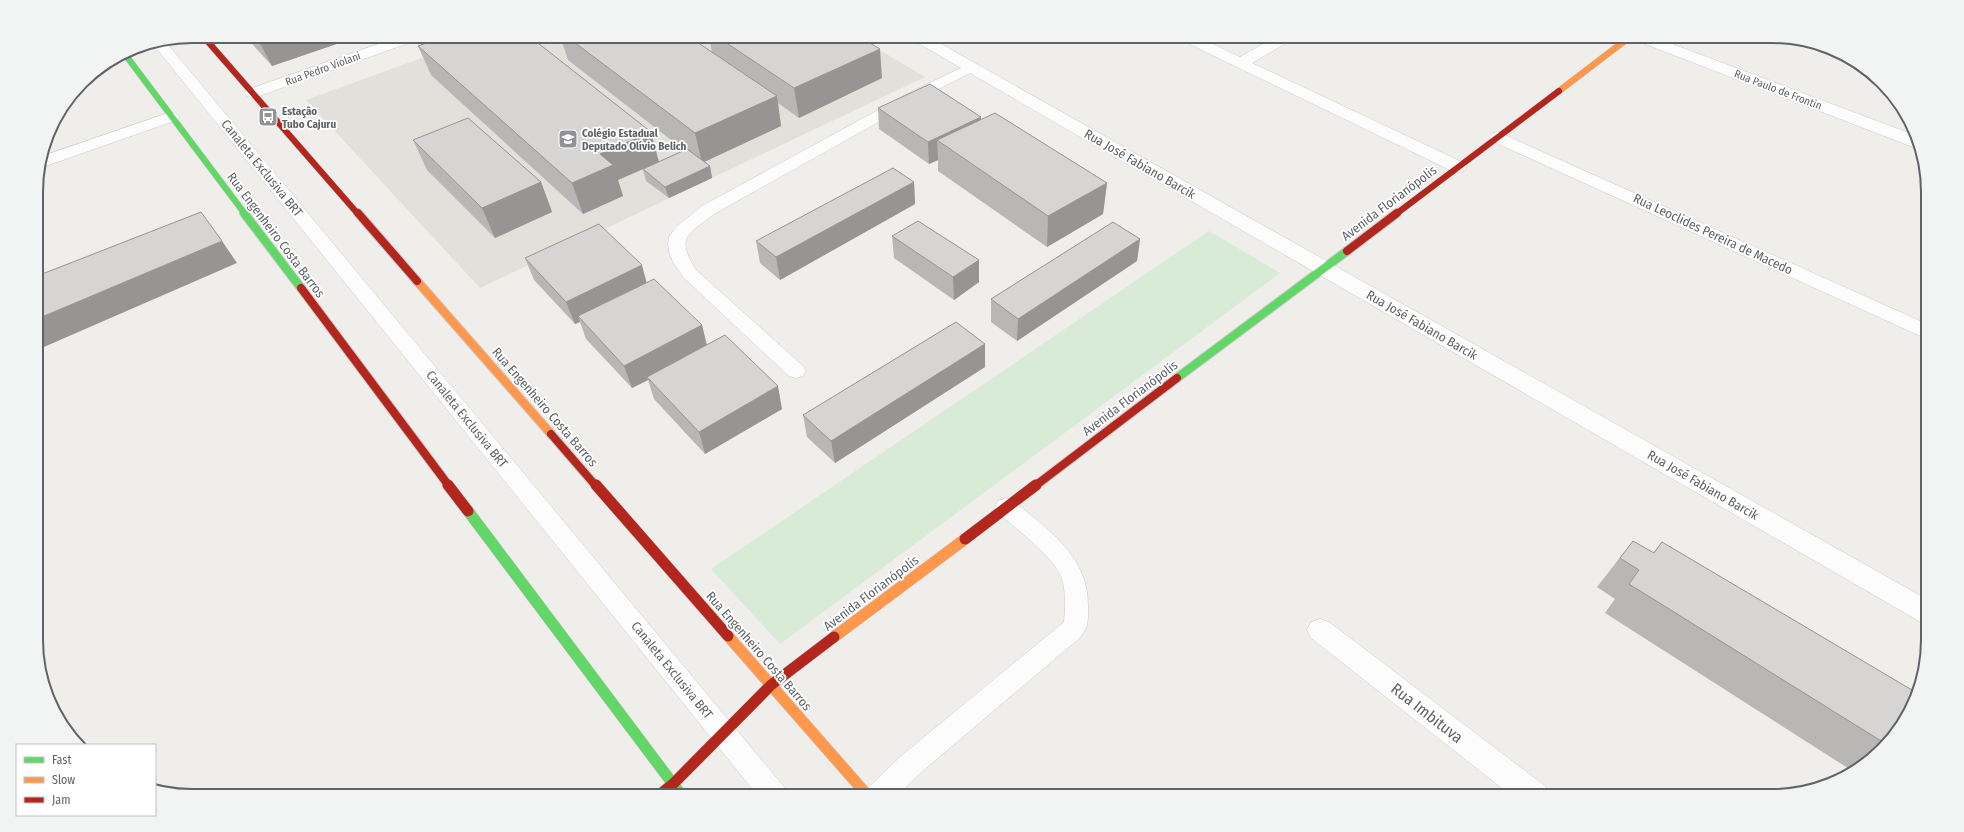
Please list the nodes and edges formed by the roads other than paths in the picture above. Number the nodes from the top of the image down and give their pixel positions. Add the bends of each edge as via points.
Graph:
1 (209, 43) edge
2 (395, 43) edge
3 (928, 43) edge
4 (1199, 43) edge
5 (1276, 43) edge
6 (1623, 43) edge
7 (1655, 43) edge
8 (162, 46) edge
9 (127, 58) edge
10 (1241, 63) junction
11 (971, 67) junction
12 (253, 93) junction
13 (171, 117) junction
14 (1498, 137) junction
15 (1912, 140) edge
16 (46, 161) edge
17 (1458, 167) junction
18 (1323, 268) junction
19 (1921, 329) edge
20 (796, 371) dead end
21 (1006, 507) junction
22 (1921, 609) edge
23 (1320, 630) dead end
24 (771, 685) junction
25 (724, 734) junction
26 (673, 784) junction
27 (667, 789) edge
28 (677, 789) edge
29 (769, 789) edge
30 (862, 789) edge
31 (885, 789) edge
32 (1526, 789) edge

1 - 12 street, Rua Engenheiro Costa Barros
2 - 12 street, Rua Pedro Violani
3 - 11 street, Rua José Fabiano Barcik
4 - 10 street
5 - 10 street
6 - 14 street, Avenida Florianópolis
7 - 15 street, Rua Paulo de Frontin
8 - 25 lane, Canaleta Exclusiva BRT
9 - 13 street, Rua Engenheiro Costa Barros
10 - 17 street
11 - 18 street, Rua José Fabiano Barcik
11 - 20 lane via 708,210 680,232 675,246 679,258 690,274
12 - 24 street, Rua Engenheiro Costa Barros
13 - 16 street
13 - 26 street, Rua Engenheiro Costa Barros
14 - 17 street, Avenida Florianópolis
14 - 19 street, Rua Leoclides Pereira de Macedo
17 - 18 street, Avenida Florianópolis
18 - 21 street, Avenida Florianópolis
18 - 22 street, Rua José Fabiano Barcik
21 - 24 street, Avenida Florianópolis
21 - 31 lane via 1057,552 1072,576 1076,596 1075,626
23 - 32 street, Rua Imbituva
24 - 25 street, Avenida Florianópolis
24 - 30 street, Rua Engenheiro Costa Barros
25 - 26 street, Avenida Florianópolis
25 - 29 lane, Canaleta Exclusiva BRT
26 - 27 street, Avenida Florianópolis
26 - 28 street, Rua Engenheiro Costa Barros

